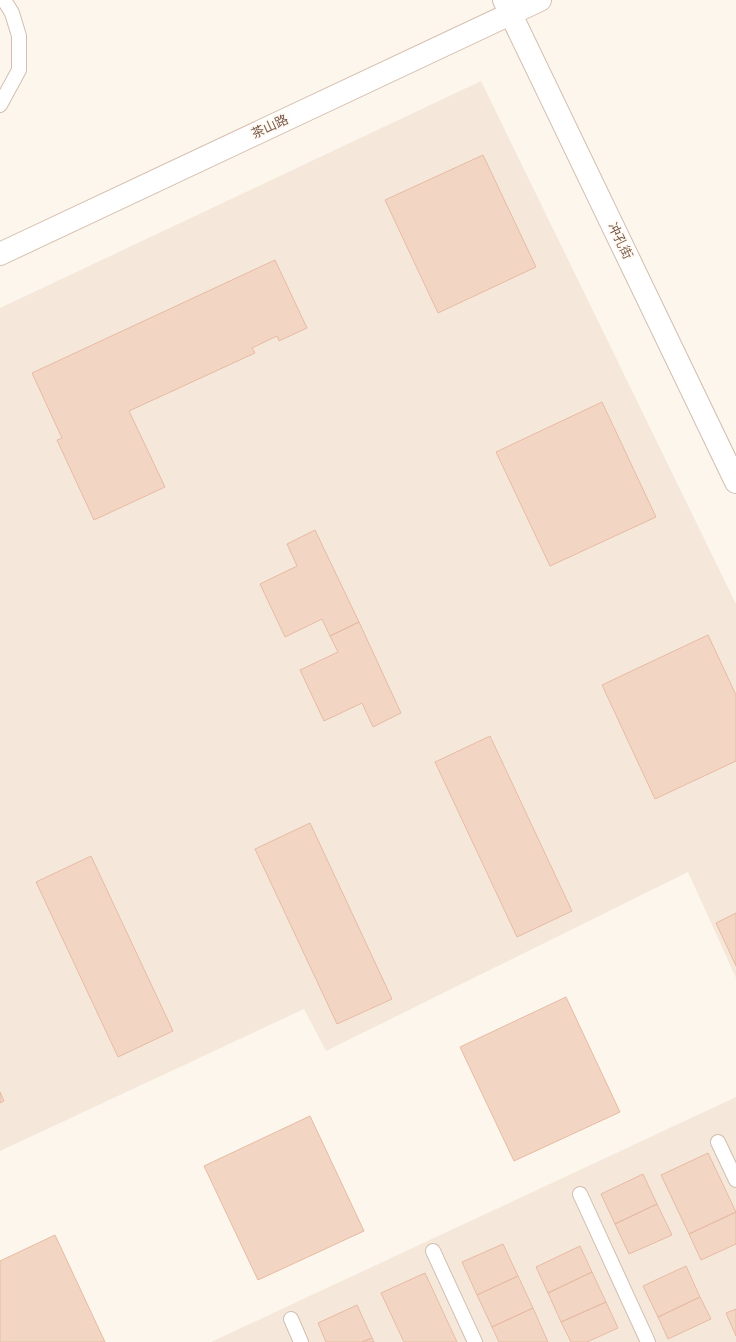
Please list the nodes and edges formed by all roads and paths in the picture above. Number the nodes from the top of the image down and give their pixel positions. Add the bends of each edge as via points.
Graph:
1 (4, 0) edge
2 (540, 0) edge
3 (507, 7) edge
4 (0, 105) edge
5 (0, 254) edge
6 (736, 482) edge
7 (718, 1142) dead end
8 (736, 1180) edge
9 (580, 1194) dead end
10 (433, 1251) dead end
11 (291, 1319) dead end
12 (302, 1342) edge
13 (475, 1342) edge
14 (648, 1342) edge

1 - 4 lane via 12,13 19,36 19,70
2 - 3 main road, 茶山路
3 - 5 main road, 茶山路
3 - 6 main road, 冲孔街
7 - 8 lane
9 - 14 lane
10 - 13 lane
11 - 12 lane

